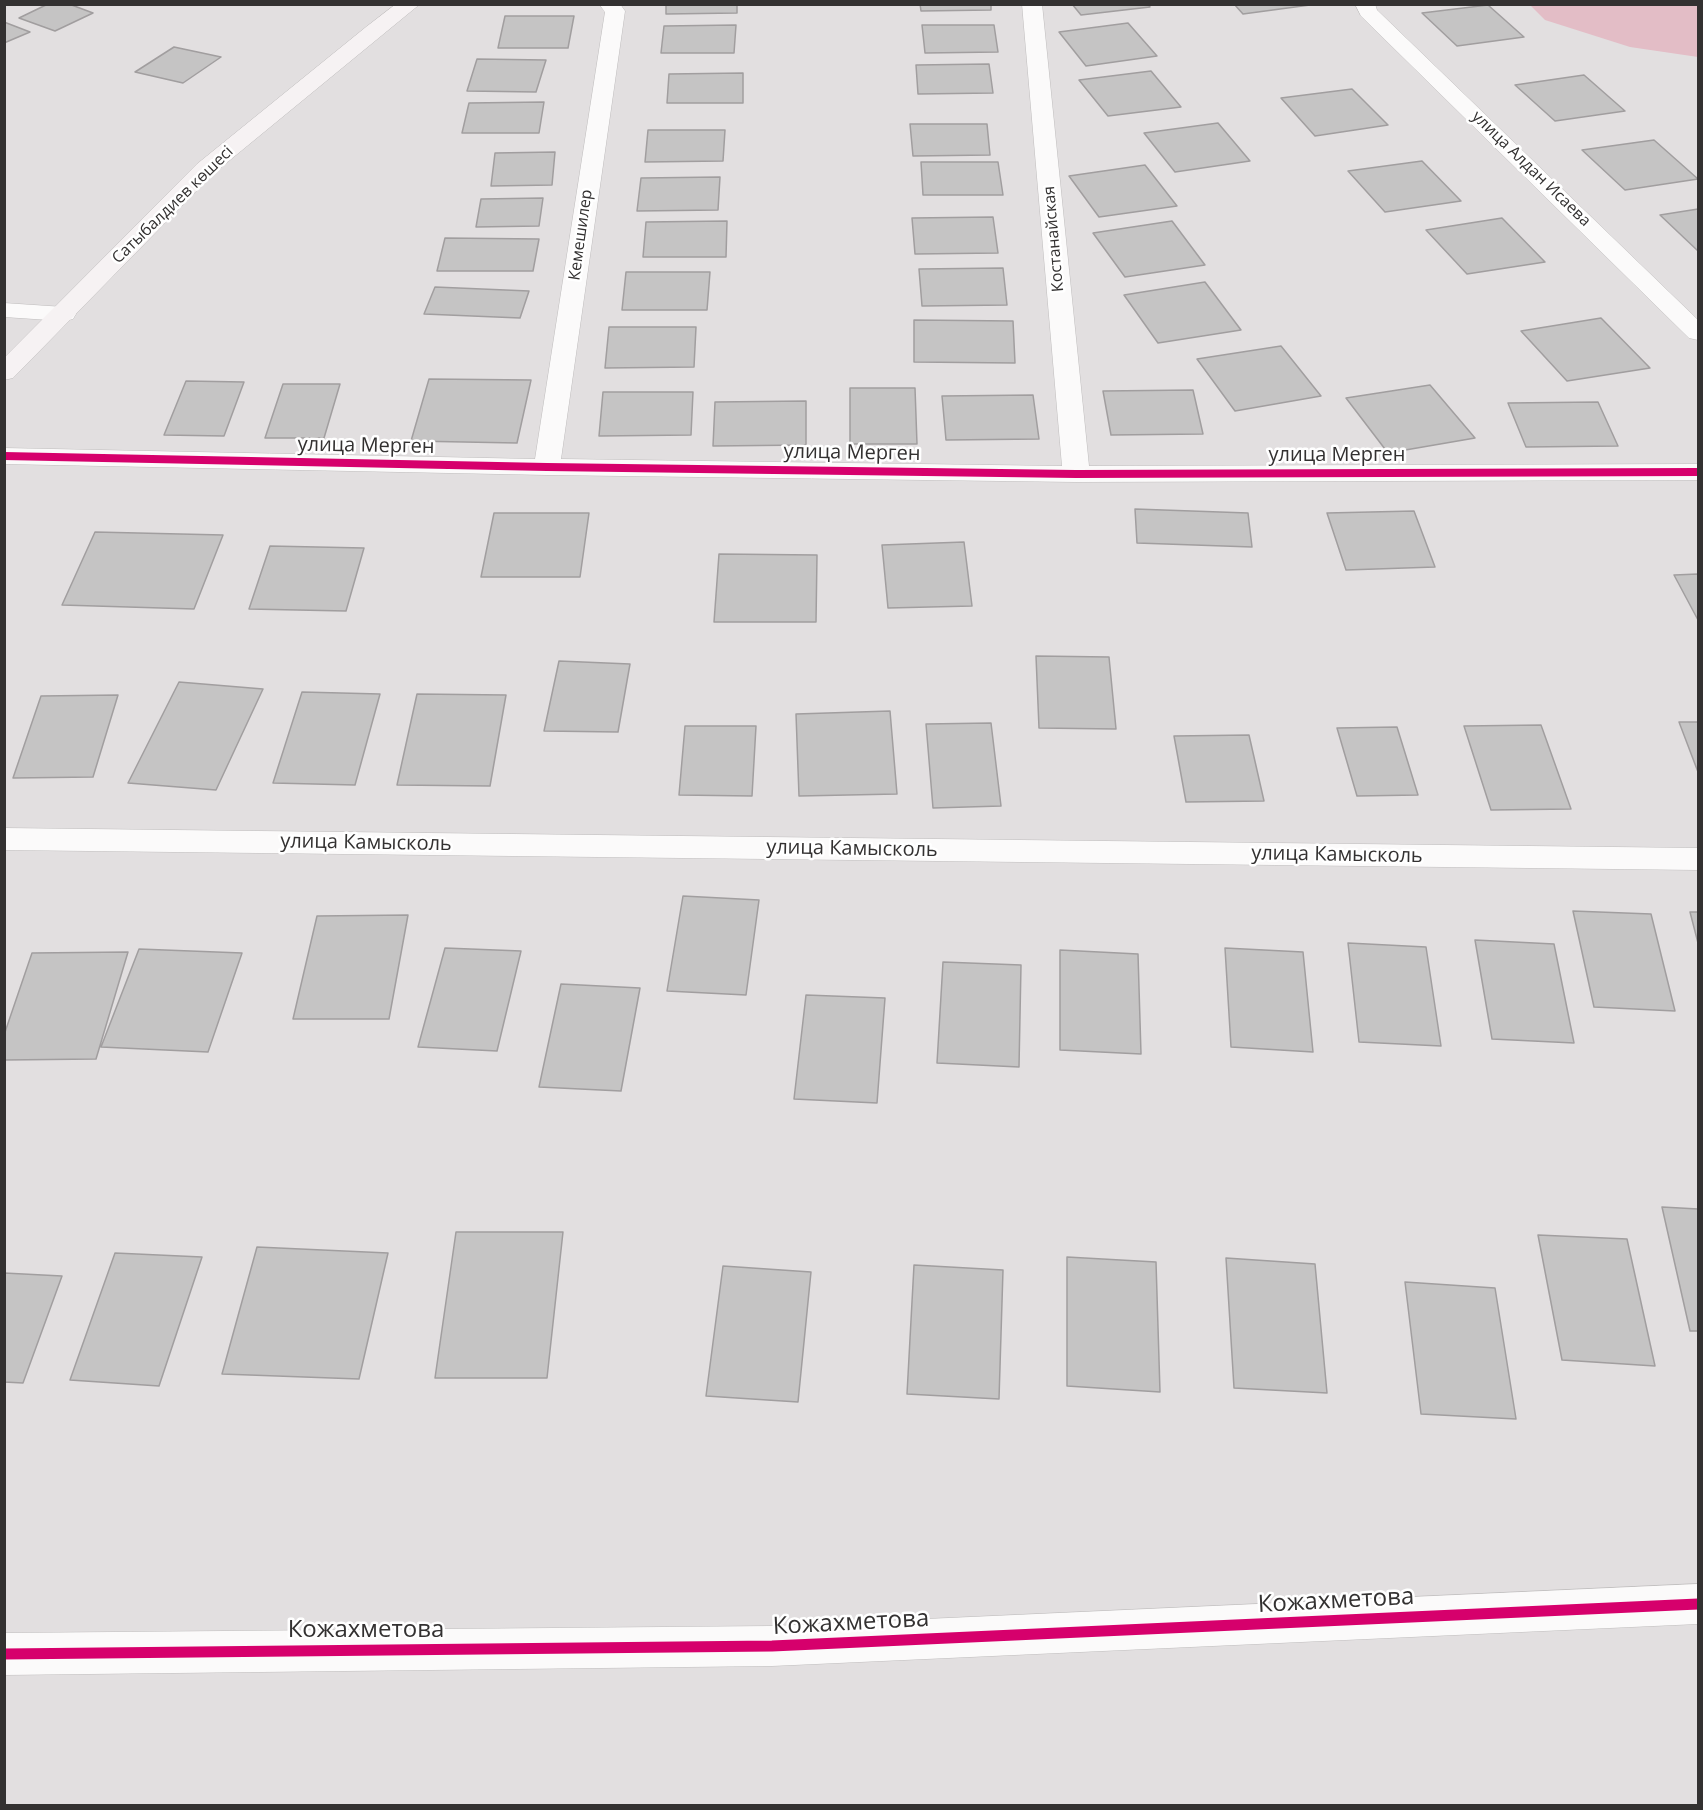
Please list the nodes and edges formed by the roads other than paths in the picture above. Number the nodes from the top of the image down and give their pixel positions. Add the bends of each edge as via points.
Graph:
1 (410, 4) edge
2 (609, 4) edge
3 (1032, 4) edge
4 (1365, 4) edge
5 (4, 310) edge
6 (64, 314) junction
7 (1698, 333) edge
8 (4, 373) edge
9 (4, 456) edge
10 (547, 467) junction
11 (1698, 472) edge
12 (1076, 474) junction
13 (4, 839) edge
14 (1698, 859) edge
15 (1698, 1604) edge
16 (4, 1654) edge

1 - 6 main road, Сатыбалдиев көшесі via 205,169
2 - 10 street, Кемешилер via 615,11
3 - 12 street, Костанайская
4 - 7 street, улица Алдан Исаева via 1368,12
5 - 6 street
6 - 8 main road, Сатыбалдиев көшесі
9 - 10 street, улица Мерген
10 - 12 street, улица Мерген
11 - 12 street, улица Мерген
13 - 14 street, улица Камысколь
15 - 16 street, Кожахметова via 772,1646

